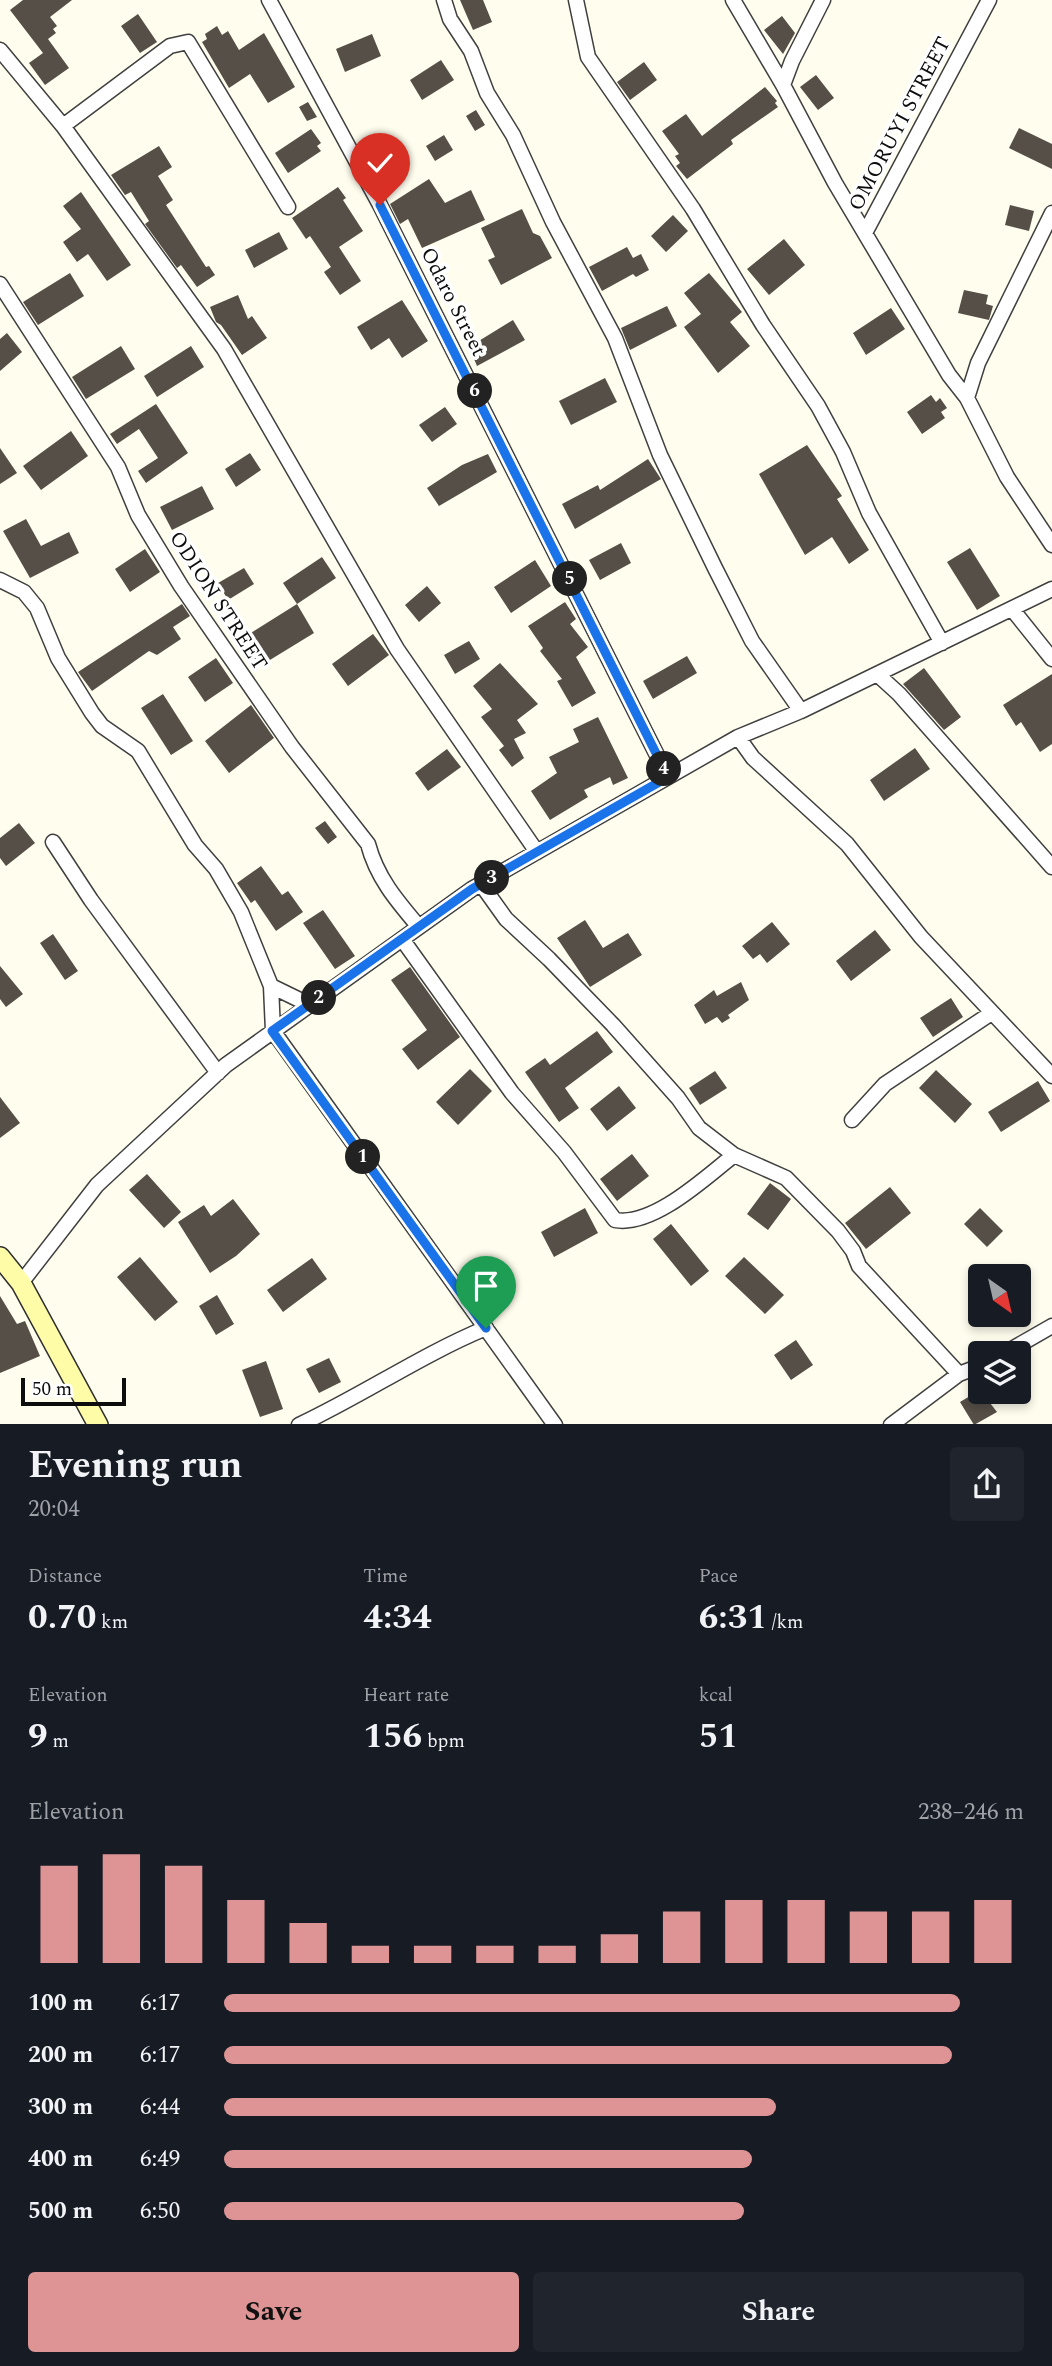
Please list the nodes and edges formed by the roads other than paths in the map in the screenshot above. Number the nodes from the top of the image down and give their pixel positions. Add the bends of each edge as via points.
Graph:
1 (269, 0) edge
2 (444, 0) edge
3 (576, 0) edge
4 (733, 0) edge
5 (823, 0) edge
6 (989, 0) edge
7 (0, 50) edge
8 (783, 85) junction
9 (63, 126) junction
10 (288, 207) dead end
11 (1052, 213) edge
12 (866, 231) junction
13 (0, 285) edge
14 (967, 398) junction
15 (1052, 545) edge
16 (0, 580) edge
17 (1052, 589) edge
18 (1012, 609) junction
19 (942, 643) junction
20 (1052, 659) edge
21 (877, 674) junction
22 (801, 711) junction
23 (738, 737) junction
24 (668, 777) junction
25 (53, 842) dead end
26 (537, 852) junction
27 (1052, 867) edge
28 (481, 884) junction
29 (419, 927) junction
30 (402, 939) junction
31 (271, 986) junction
32 (310, 1004) junction
33 (990, 1014) junction
34 (272, 1031) junction
35 (218, 1073) junction
36 (1052, 1076) edge
37 (852, 1120) dead end
38 (734, 1155) junction
39 (0, 1256) edge
40 (21, 1283) junction
41 (1052, 1326) edge
42 (486, 1328) junction
43 (1026, 1341) edge
44 (968, 1371) edge
45 (959, 1374) junction
46 (98, 1424) edge
47 (299, 1424) edge
48 (555, 1424) edge
49 (891, 1424) edge

1 - 24 street, Odaro Street via 380,205
2 - 22 street via 487,93 513,135 615,338 660,455 715,568 752,641
3 - 19 street via 587,57 693,209 763,326 818,406 869,513
4 - 8 street
5 - 8 street
6 - 12 street, OMORUYI STREET
7 - 9 street
8 - 12 street
9 - 10 street via 170,46 188,41
9 - 26 street via 224,349 397,649
11 - 14 street via 978,363
12 - 14 street via 948,375
13 - 29 street, ODION STREET via 118,467 138,515 181,586 292,747 368,844 387,890
14 - 15 street via 1007,477
16 - 31 street via 24,592 37,608 58,658 97,720 138,751 241,912
17 - 18 street
18 - 19 street
18 - 20 street
19 - 21 street
21 - 22 street
21 - 27 street
22 - 23 street
23 - 24 street
23 - 33 street via 754,758 847,844
24 - 26 street
25 - 35 street
26 - 28 street
28 - 29 street
28 - 38 street via 506,919 613,1025 699,1128
29 - 30 street
30 - 32 street
30 - 38 street via 512,1093 615,1220 629,1222 676,1200
31 - 32 street
31 - 34 street
32 - 34 street
33 - 36 street
33 - 37 street via 885,1084
34 - 35 street
34 - 42 street
35 - 40 street via 97,1185
38 - 45 street via 786,1178 821,1211 853,1251 859,1266
39 - 40 street
40 - 46 street
41 - 43 street
42 - 47 street via 438,1348
42 - 48 street
44 - 45 street
45 - 49 street

